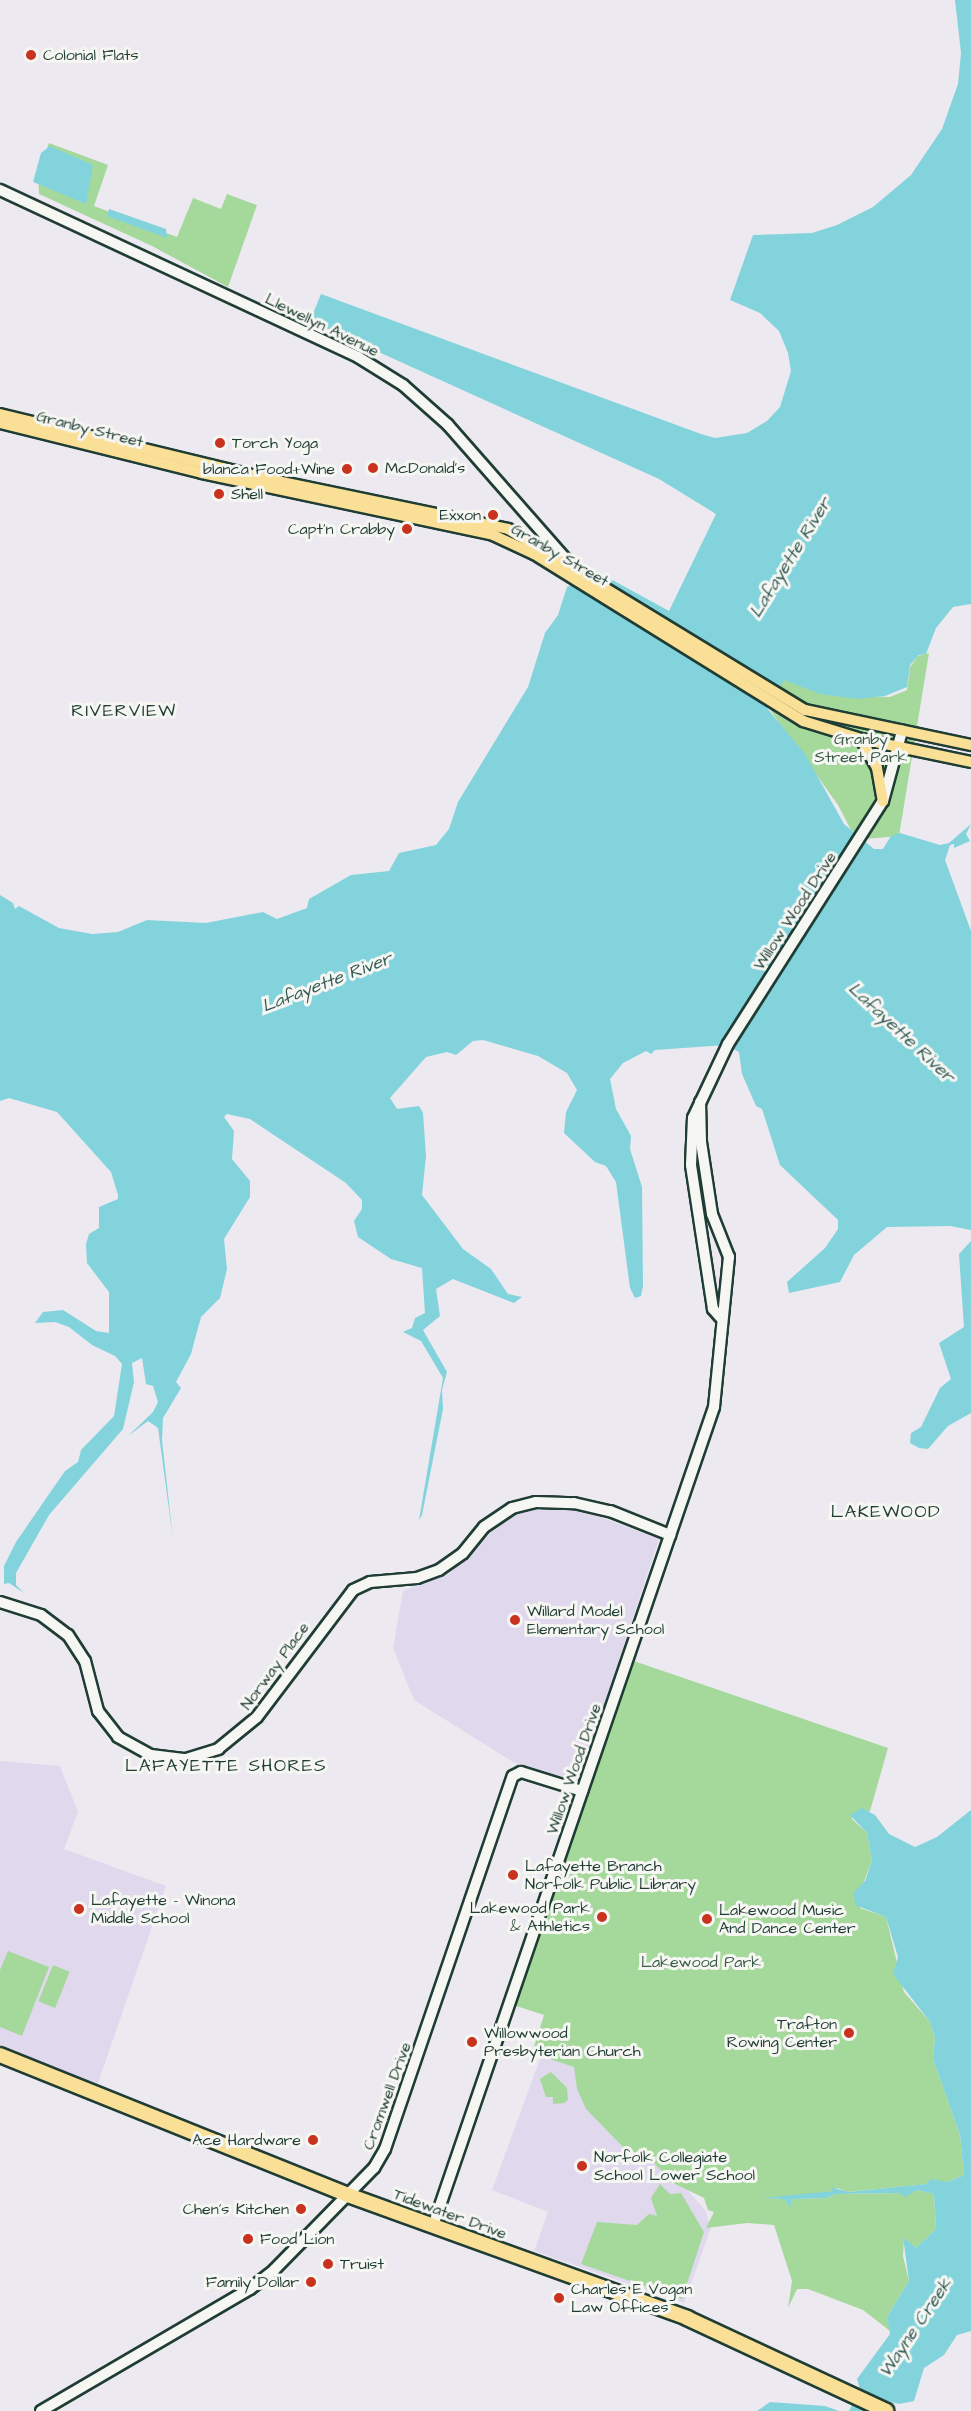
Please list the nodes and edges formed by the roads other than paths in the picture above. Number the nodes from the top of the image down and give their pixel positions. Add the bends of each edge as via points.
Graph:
1 (0, 190) edge
2 (0, 414) edge
3 (0, 423) edge
4 (570, 570) junction
5 (799, 713) junction
6 (902, 731) junction
7 (861, 740) junction
8 (971, 745) edge
9 (898, 747) junction
10 (971, 762) edge
11 (883, 801) junction
12 (700, 1102) junction
13 (720, 1317) junction
14 (670, 1535) junction
15 (0, 1602) edge
16 (582, 1791) junction
17 (0, 2055) edge
18 (348, 2195) junction
19 (433, 2226) junction
20 (883, 2410) edge
21 (41, 2411) edge

1 - 4 street, Llewellyn Avenue via 358,357 425,403
2 - 4 main road, Granby Street via 277,481 508,529
3 - 4 main road, Granby Street via 211,474 486,533
4 - 5 main road, Granby Street
5 - 6 main road, Granby Street
5 - 7 main road, Granby Street
6 - 8 main road, Granby Street
6 - 9 street, Willow Wood Drive
7 - 9 main road, Granby Street
7 - 11 main road via 877,768
9 - 10 main road, Granby Street
9 - 11 street, Willow Wood Drive
11 - 12 street, Willow Wood Drive via 720,1060
12 - 13 street, Willow Wood Drive via 701,1142 712,1214 729,1257
12 - 13 street, Willow Wood Drive via 691,1130 691,1165 713,1309
13 - 14 street, Willow Wood Drive via 714,1407
14 - 15 street, Norway Place via 641,1529 581,1505 548,1501 512,1508 484,1527 463,1553 439,1570 417,1578 369,1582 353,1590 258,1717 218,1749 195,1757 151,1755 118,1737 98,1711 85,1661 68,1635 41,1616
14 - 16 street, Willow Wood Drive
16 - 18 street, Cromwell Drive via 521,1772 513,1776 385,2150
16 - 19 street, Willow Wood Drive
17 - 18 highway, Tidewater Drive
18 - 19 highway, Tidewater Drive
18 - 21 street, Cromwell Drive via 250,2289
19 - 20 highway, Tidewater Drive via 687,2318

